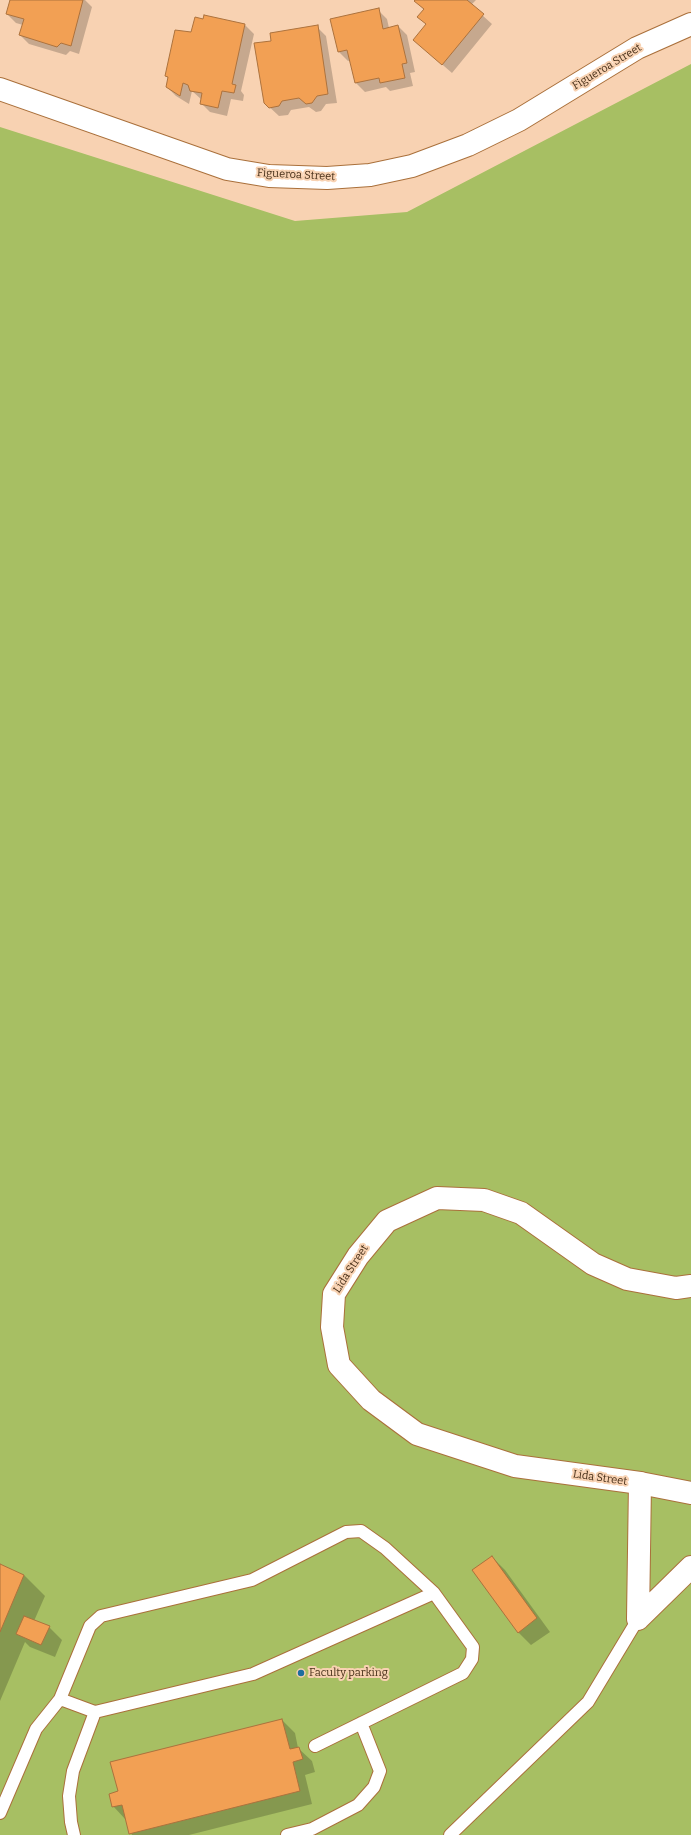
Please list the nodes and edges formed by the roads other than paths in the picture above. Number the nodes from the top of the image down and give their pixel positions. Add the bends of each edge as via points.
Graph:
1 (691, 24) edge
2 (0, 89) edge
3 (691, 1286) edge
4 (640, 1484) junction
5 (691, 1493) edge
6 (691, 1567) edge
7 (434, 1592) junction
8 (638, 1619) junction
9 (60, 1699) junction
10 (95, 1712) junction
11 (361, 1723) junction
12 (315, 1746) dead end
13 (0, 1813) edge
14 (74, 1835) edge
15 (287, 1835) edge
16 (450, 1835) edge

1 - 2 street, Figueroa Street via 637,48 519,120 468,145 412,166 370,174 327,178 269,176 227,169
3 - 4 street, Lida Street via 676,1288 627,1279 593,1264 521,1213 484,1200 437,1198 387,1221 358,1256 334,1294 332,1327 339,1365 371,1400 417,1434 515,1466
4 - 5 street, Lida Street
4 - 8 street
6 - 8 street
7 - 9 lane via 385,1548 361,1531 346,1532 252,1580 101,1616 90,1626
7 - 10 lane via 253,1674
7 - 11 lane via 472,1648 472,1659 463,1673
8 - 16 lane via 588,1702
9 - 10 lane
9 - 13 lane via 36,1728
10 - 14 lane via 73,1771 70,1790
11 - 12 lane
11 - 15 lane via 380,1770 374,1787 358,1805 312,1829

